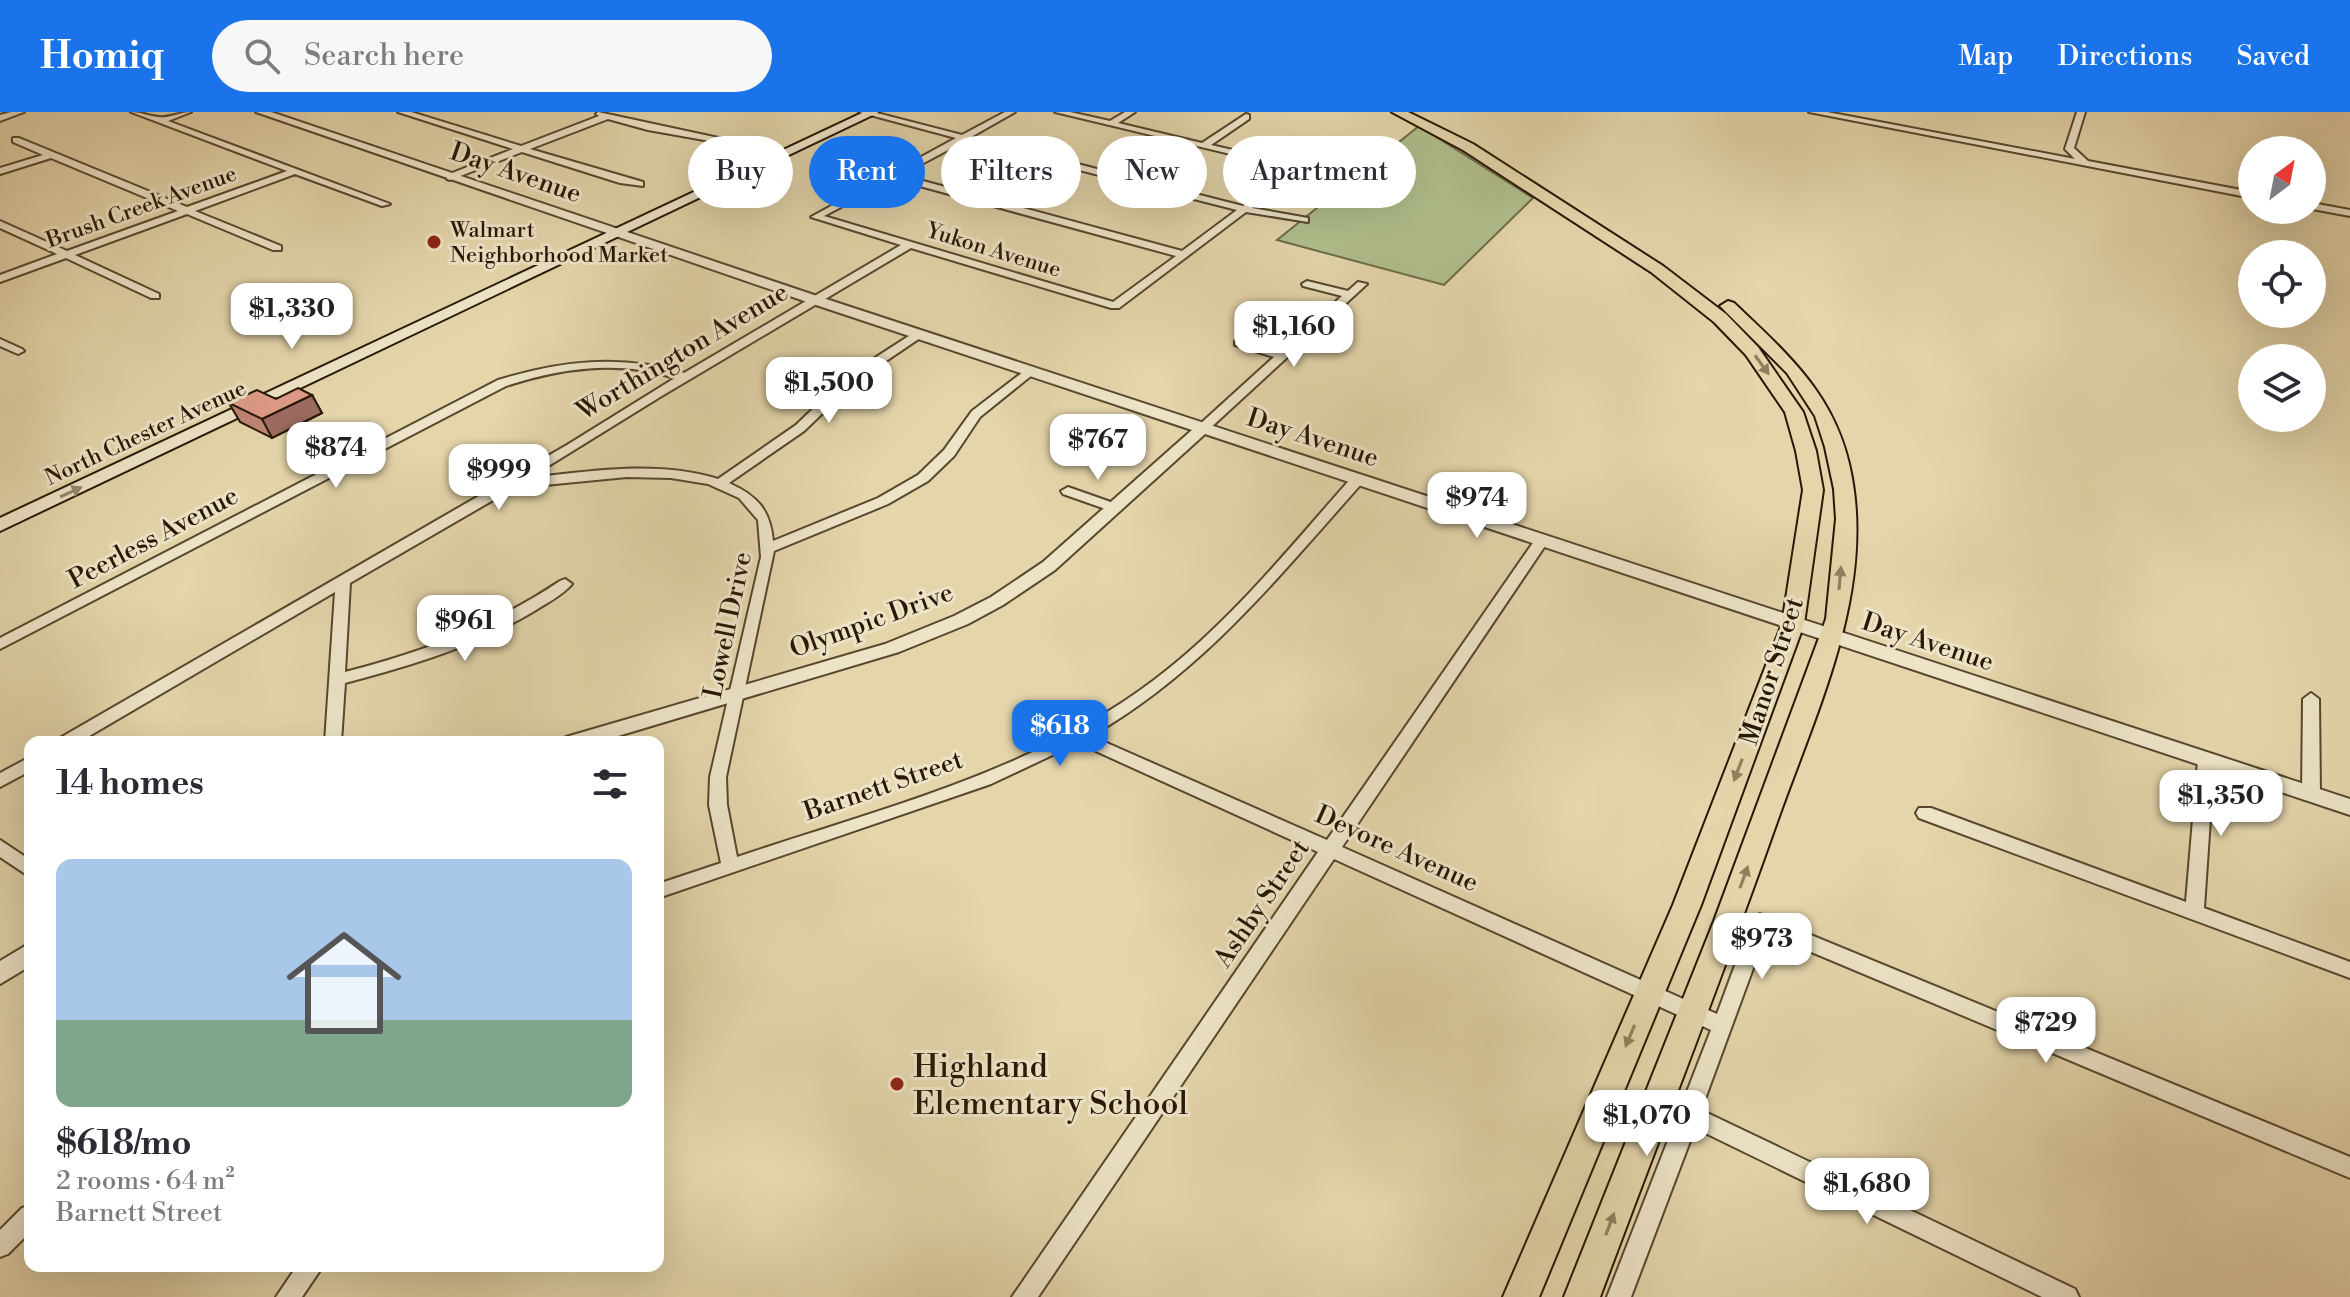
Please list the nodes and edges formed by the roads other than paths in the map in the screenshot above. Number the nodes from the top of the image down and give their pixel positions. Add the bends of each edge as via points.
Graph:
1 (20, 112) edge
2 (135, 112) edge
3 (187, 112) edge
4 (261, 112) edge
5 (402, 112) edge
6 (595, 112) edge
7 (852, 112) edge
8 (1011, 112) edge
9 (1059, 112) edge
10 (1131, 112) edge
11 (1398, 112) edge
12 (1420, 112) edge
13 (1813, 112) edge
14 (2081, 112) edge
15 (868, 113) edge
16 (607, 116) junction
17 (1246, 117) dead end
18 (0, 118) edge
19 (159, 121) junction
20 (1111, 124) junction
21 (699, 136) edge
22 (957, 136) edge
23 (969, 136) edge
24 (1161, 136) edge
25 (16, 140) dead end
26 (1207, 143) edge
27 (520, 150) junction
28 (51, 155) junction
29 (2087, 164) junction
30 (1081, 167) edge
31 (0, 171) edge
32 (295, 171) junction
33 (450, 177) junction
34 (640, 184) dead end
35 (925, 184) edge
36 (2238, 192) edge
37 (385, 204) dead end
38 (833, 208) edge
39 (1245, 209) junction
40 (2326, 209) edge
41 (187, 210) junction
42 (2350, 213) edge
43 (1305, 220) dead end
44 (0, 224) edge
45 (609, 231) junction
46 (909, 245) junction
47 (277, 248) dead end
48 (66, 255) junction
49 (1184, 255) junction
50 (0, 279) edge
51 (1307, 284) dead end
52 (1362, 284) dead end
53 (1349, 295) junction
54 (155, 296) dead end
55 (815, 300) junction
56 (402, 322) junction
57 (919, 334) junction
58 (0, 342) edge
59 (1239, 343) dead end
60 (18, 351) dead end
61 (340, 351) junction
62 (366, 352) junction
63 (1282, 356) junction
64 (1031, 371) junction
65 (685, 377) junction
66 (309, 379) junction
67 (190, 420) junction
68 (1203, 428) junction
69 (127, 465) junction
70 (1358, 479) junction
71 (509, 484) junction
72 (719, 484) junction
73 (1068, 491) dead end
74 (1114, 508) junction
75 (0, 509) edge
76 (0, 525) edge
77 (1542, 540) junction
78 (769, 548) junction
79 (343, 581) junction
80 (565, 584) dead end
81 (1793, 624) junction
82 (1831, 636) junction
83 (0, 644) edge
84 (338, 679) junction
85 (736, 695) junction
86 (2311, 699) dead end
87 (76, 736) edge
88 (333, 736) edge
89 (594, 736) edge
90 (1077, 736) junction
91 (2206, 760) junction
92 (24, 767) edge
93 (0, 781) edge
94 (2311, 795) junction
95 (2350, 807) edge
96 (1925, 813) dead end
97 (0, 847) edge
98 (1329, 849) junction
99 (24, 865) edge
100 (730, 865) junction
101 (664, 889) edge
102 (2194, 912) junction
103 (24, 957) edge
104 (2350, 970) edge
105 (0, 974) edge
106 (1648, 992) junction
107 (1692, 1012) junction
108 (1723, 1026) junction
109 (1688, 1114) junction
110 (2350, 1168) edge
111 (24, 1222) edge
112 (0, 1246) edge
113 (307, 1272) edge
114 (288, 1297) edge
115 (1024, 1297) edge
116 (1521, 1297) edge
117 (1582, 1297) edge
118 (1619, 1297) edge
119 (2067, 1297) edge

1 - 18 street
2 - 19 street
3 - 19 street
4 - 33 street, Day Avenue
5 - 27 street
6 - 16 street
7 - 45 main road, North Chester Avenue
8 - 23 street
9 - 20 street
10 - 20 street
11 -> 81 main road, Manor Street via 1444,132 1657,269 1720,318 1752,351 1794,412 1811,472 1811,509
82 -> 12 main road, Manor Street via 1846,519 1844,489 1824,416 1794,370 1710,289 1483,144
13 - 29 street
14 - 29 street via 2069,149
15 - 22 street
15 - 45 main road, North Chester Avenue
16 - 21 street
16 - 27 street
17 - 26 street
19 - 32 street
20 - 24 street
25 - 28 street
27 - 33 street
27 - 34 street
28 - 31 street
28 - 41 street
29 - 36 street
30 - 39 street
32 - 37 street
32 - 41 street, Brush Creek Avenue
33 - 45 street, Day Avenue
35 - 49 street
38 - 46 street, Yukon Avenue via 816,217
39 - 43 street
39 - 49 street
40 - 42 street
41 - 47 street
41 - 48 street, Brush Creek Avenue
44 - 48 street
45 - 55 street, Day Avenue
45 - 56 main road, North Chester Avenue
45 - 62 main road, North Chester Avenue
46 - 49 street, Yukon Avenue via 1115,306
46 - 55 street, Worthington Avenue
48 - 50 street, Brush Creek Avenue
48 - 54 street
51 - 53 street
52 - 53 street, Olympic Drive
53 - 63 street, Olympic Drive
55 - 57 street, Day Avenue
55 - 65 street, Worthington Avenue
56 - 61 main road, North Chester Avenue
56 - 62 main road via 362,346
57 - 64 street, Day Avenue
57 - 72 street via 839,387 788,438
58 - 60 street
59 - 63 street
61 - 66 main road
61 - 67 main road, North Chester Avenue
62 - 66 main road, North Chester Avenue
63 - 68 street, Olympic Drive
64 - 68 street, Day Avenue
64 - 78 street via 976,414 949,453 923,478 883,501
65 - 71 street, Worthington Avenue
65 - 83 street, Peerless Avenue via 652,367 600,363 553,368 502,383
66 - 69 main road, North Chester Avenue
67 - 69 main road
67 - 75 main road, North Chester Avenue
68 - 70 street, Day Avenue
68 - 74 street, Olympic Drive
76 -> 69 main road, North Chester Avenue
70 - 77 street, Day Avenue
70 - 90 street, Barnett Street via 1208,643 1150,691
71 - 72 street, Lowell Drive via 648,471
71 - 79 street, Worthington Avenue
72 - 78 street, Lowell Drive via 756,509
73 - 74 street
74 - 85 street, Olympic Drive via 1025,584 961,620 892,648
77 - 81 street, Day Avenue
77 - 98 street, Ashby Street
78 - 85 street, Lowell Drive
79 - 84 street
79 - 87 street, Worthington Avenue
80 - 84 street via 526,612 468,641
81 - 82 street, Day Avenue
81 -> 106 main road, Manor Street via 1687,905
82 - 91 street, Day Avenue
107 -> 82 main road, Manor Street
84 - 88 street
85 - 89 street, Olympic Drive
85 - 100 street, Lowell Drive via 718,783
86 - 94 street
90 - 98 street, Devore Avenue
90 - 100 street, Barnett Street via 973,784
91 - 94 street, Day Avenue
91 - 102 street
92 - 93 street
94 - 95 street, Day Avenue
96 - 102 street
97 - 99 street
98 - 106 street, Devore Avenue
98 - 115 street, Ashby Street
100 - 101 street, Barnett Street
102 - 104 street
103 - 105 street
106 - 107 street, Devore Avenue
106 -> 116 main road, Manor Street
107 - 108 street, Devore Avenue
117 -> 107 main road, Manor Street
108 - 109 street
108 - 110 street via 1760,922
109 - 118 street
109 - 119 street
111 - 112 street
113 - 114 street

